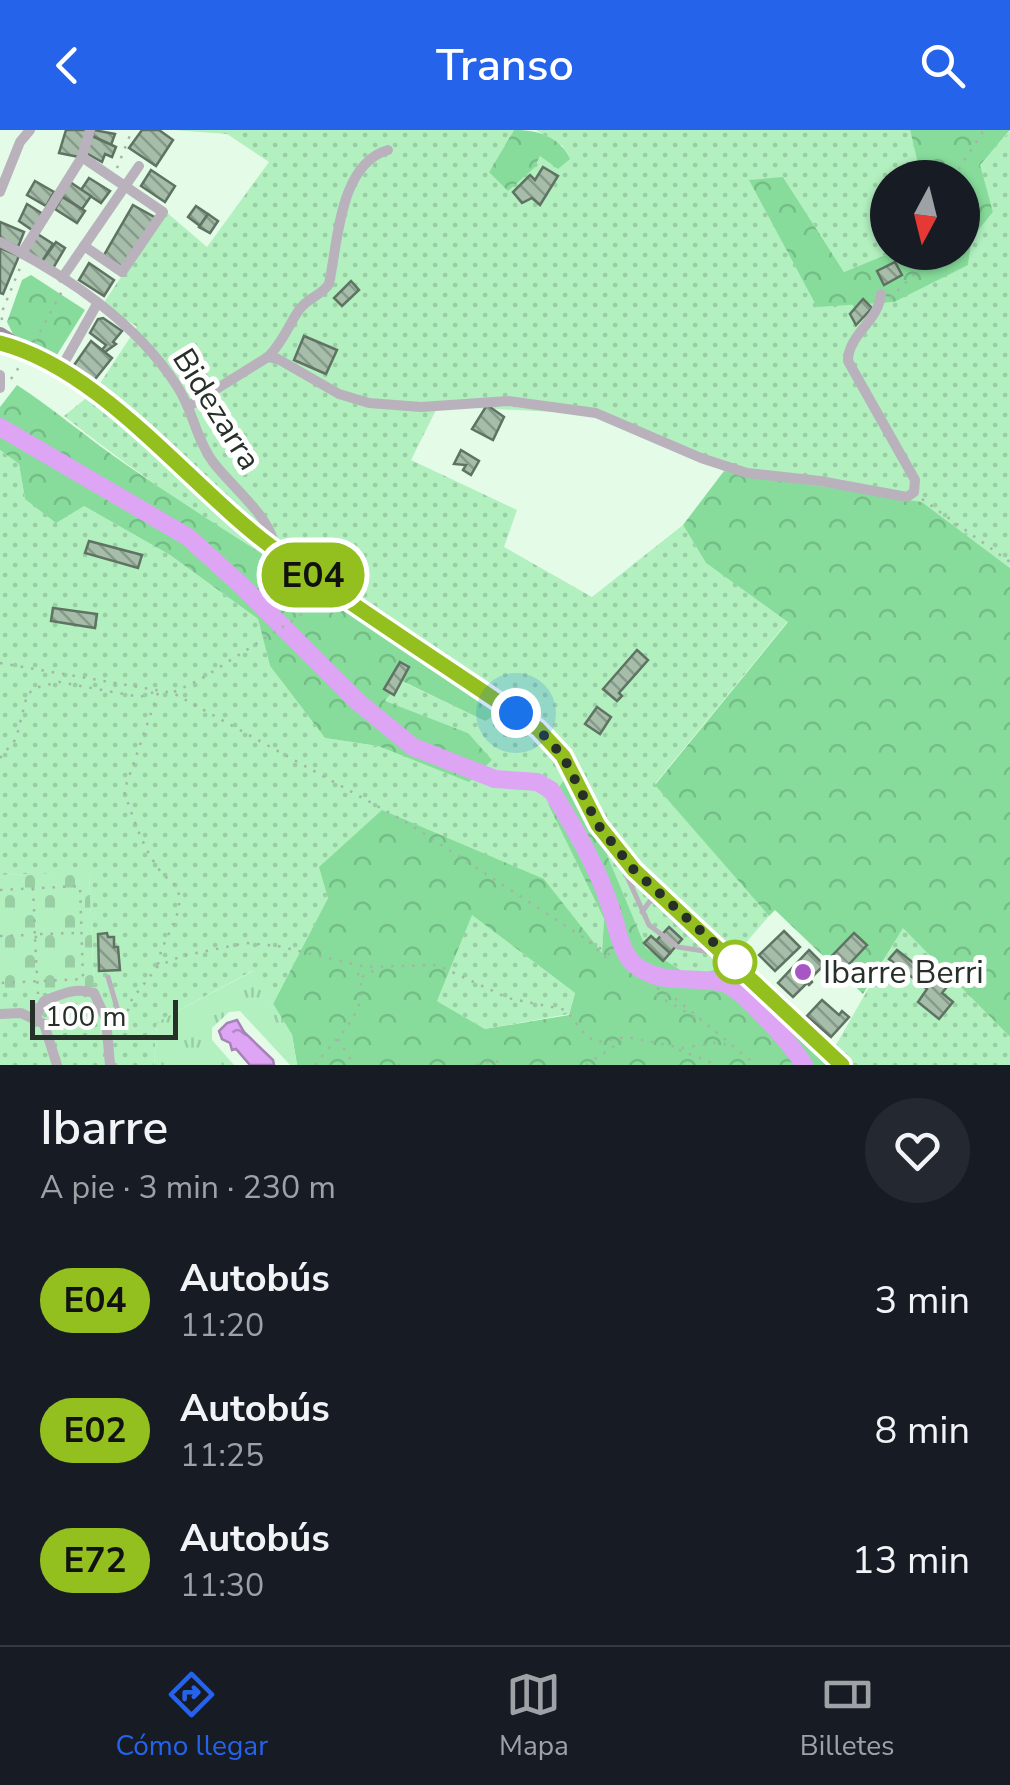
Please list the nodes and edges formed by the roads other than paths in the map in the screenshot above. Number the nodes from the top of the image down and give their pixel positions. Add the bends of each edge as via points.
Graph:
1 (30, 130) edge
2 (90, 130) edge
3 (388, 150) dead end
4 (82, 157) junction
5 (138, 166) dead end
6 (124, 186) junction
7 (0, 192) edge
8 (0, 242) edge
9 (84, 246) junction
10 (22, 253) junction
11 (64, 280) junction
12 (881, 294) dead end
13 (97, 304) junction
14 (0, 334) edge
15 (0, 343) edge
16 (30, 350) junction
17 (268, 356) junction
18 (60, 370) junction
19 (0, 375) edge
20 (0, 388) edge
21 (189, 406) junction
22 (274, 548) junction
23 (614, 846) junction
24 (666, 901) junction
25 (642, 912) junction
26 (710, 940) junction
27 (694, 952) junction
28 (729, 957) junction
29 (108, 977) dead end
30 (0, 1014) edge
31 (36, 1018) junction
32 (106, 1019) junction
33 (58, 1065) edge
34 (110, 1065) edge
35 (842, 1065) edge

1 - 7 street
2 - 4 street
3 - 17 street via 360,170 342,212 329,284 302,305
4 - 6 street
4 - 10 street
5 - 6 street
6 - 9 street
6 - 9 street via 163,212 122,272
8 - 10 street, Bidezarra
9 - 11 street
10 - 11 street, Bidezarra
11 - 13 street, Bidezarra
12 - 17 street via 880,309 852,344 848,360 915,480 907,496 748,473 596,413 508,401 369,403
13 - 18 street
13 - 21 street, Bidezarra via 141,338
14 - 16 street
15 - 16 street
16 - 18 street
17 - 21 street
18 - 22 street
19 - 20 street
21 - 22 street, Bidezarra via 213,462 266,524
22 - 23 street via 538,729 563,756
23 - 24 street
23 - 25 lane
24 - 25 lane via 650,901
24 - 26 street
25 - 27 lane via 648,925
26 - 27 lane
26 - 28 street
27 - 28 lane
28 - 35 street
29 - 32 lane via 118,1011
30 - 31 street
31 - 32 street via 40,1005 84,990 94,993
31 - 33 street
32 - 34 street

